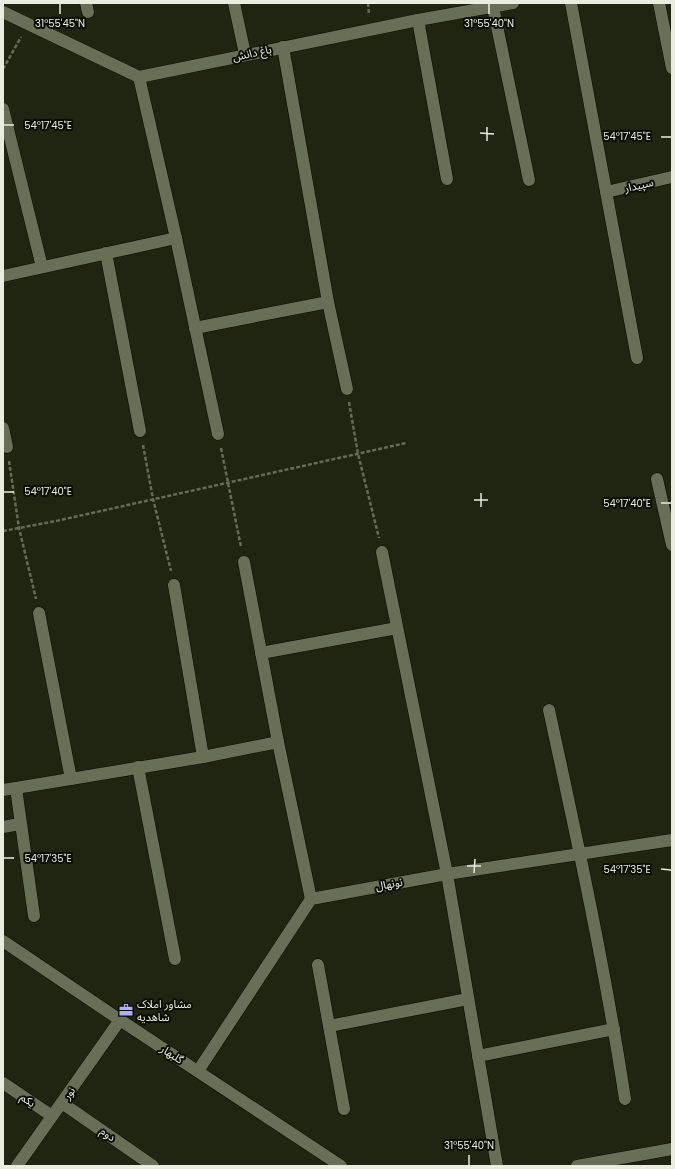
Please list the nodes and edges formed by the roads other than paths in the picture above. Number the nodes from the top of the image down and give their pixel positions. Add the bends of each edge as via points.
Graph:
1 (234, 3) edge
2 (513, 3) edge
3 (571, 3) edge
4 (659, 3) edge
5 (493, 7) junction
6 (3, 12) edge
7 (418, 20) junction
8 (283, 47) junction
9 (245, 54) junction
10 (672, 68) edge
11 (139, 77) junction
12 (3, 109) edge
13 (672, 178) edge
14 (447, 179) dead end
15 (529, 180) dead end
16 (606, 192) junction
17 (176, 238) junction
18 (106, 253) junction
19 (42, 267) junction
20 (3, 276) edge
21 (328, 302) junction
22 (196, 328) junction
23 (637, 358) dead end
24 (347, 390) road end
25 (3, 428) edge
26 (140, 431) road end
27 (218, 434) road end
28 (7, 447) road end
29 (657, 479) dead end
30 (672, 546) edge
31 (382, 552) road end
32 (244, 562) road end
33 (174, 585) road end
34 (39, 613) road end
35 (397, 628) junction
36 (261, 653) junction
37 (549, 710) dead end
38 (278, 742) junction
39 (203, 757) junction
40 (138, 767) junction
41 (71, 779) junction
42 (16, 788) junction
43 (3, 790) edge
44 (20, 824) junction
45 (3, 827) edge
46 (672, 840) edge
47 (581, 854) junction
48 (447, 874) junction
49 (311, 898) junction
50 (34, 916) dead end
51 (3, 941) edge
52 (175, 959) dead end
53 (318, 965) dead end
54 (468, 999) junction
55 (120, 1020) junction
56 (329, 1026) junction
57 (614, 1029) junction
58 (478, 1056) junction
59 (198, 1071) junction
60 (3, 1083) edge
61 (625, 1099) dead end
62 (62, 1103) junction
63 (344, 1109) dead end
64 (52, 1116) junction
65 (672, 1149) edge
66 (639, 1161) edge
67 (17, 1166) edge
68 (153, 1166) edge
69 (342, 1166) edge
70 (497, 1166) edge
71 (577, 1166) edge

1 - 9 street
2 - 5 street, باغ دانش
3 - 16 street
4 - 10 street
5 - 7 street, باغ دانش
5 - 15 street
6 - 11 street
7 - 8 street, باغ دانش
7 - 14 street
8 - 9 street, باغ دانش
8 - 21 street
9 - 11 street, باغ دانش
11 - 17 street
12 - 19 street
13 - 16 street, سپیدار
16 - 23 street
17 - 18 street
17 - 22 street
18 - 19 street
18 - 26 street
19 - 20 street
21 - 22 street
21 - 24 street
22 - 27 street
25 - 28 street
29 - 30 street
31 - 35 street
32 - 36 street
33 - 39 street
34 - 41 street
35 - 36 street
35 - 48 street
36 - 38 street
37 - 47 street
38 - 39 street
38 - 49 street
39 - 40 street
40 - 41 street
40 - 52 street
41 - 42 street
42 - 43 street
42 - 44 street
44 - 45 street
44 - 50 street
46 - 47 street, نونهال
47 - 48 street, نونهال
47 - 57 street
48 - 49 street, نونهال
48 - 54 street
49 - 59 street
51 - 55 street, گلبهار
53 - 56 street
54 - 56 street
54 - 58 street
55 - 59 street, گلبهار
55 - 62 street, نور
56 - 63 street
57 - 58 street
57 - 61 street
58 - 70 street
59 - 69 street, گلبهار
60 - 64 street, یکم
62 - 64 street, نور
62 - 68 street, دوم
64 - 67 street, نور
65 - 66 street
66 - 71 street

